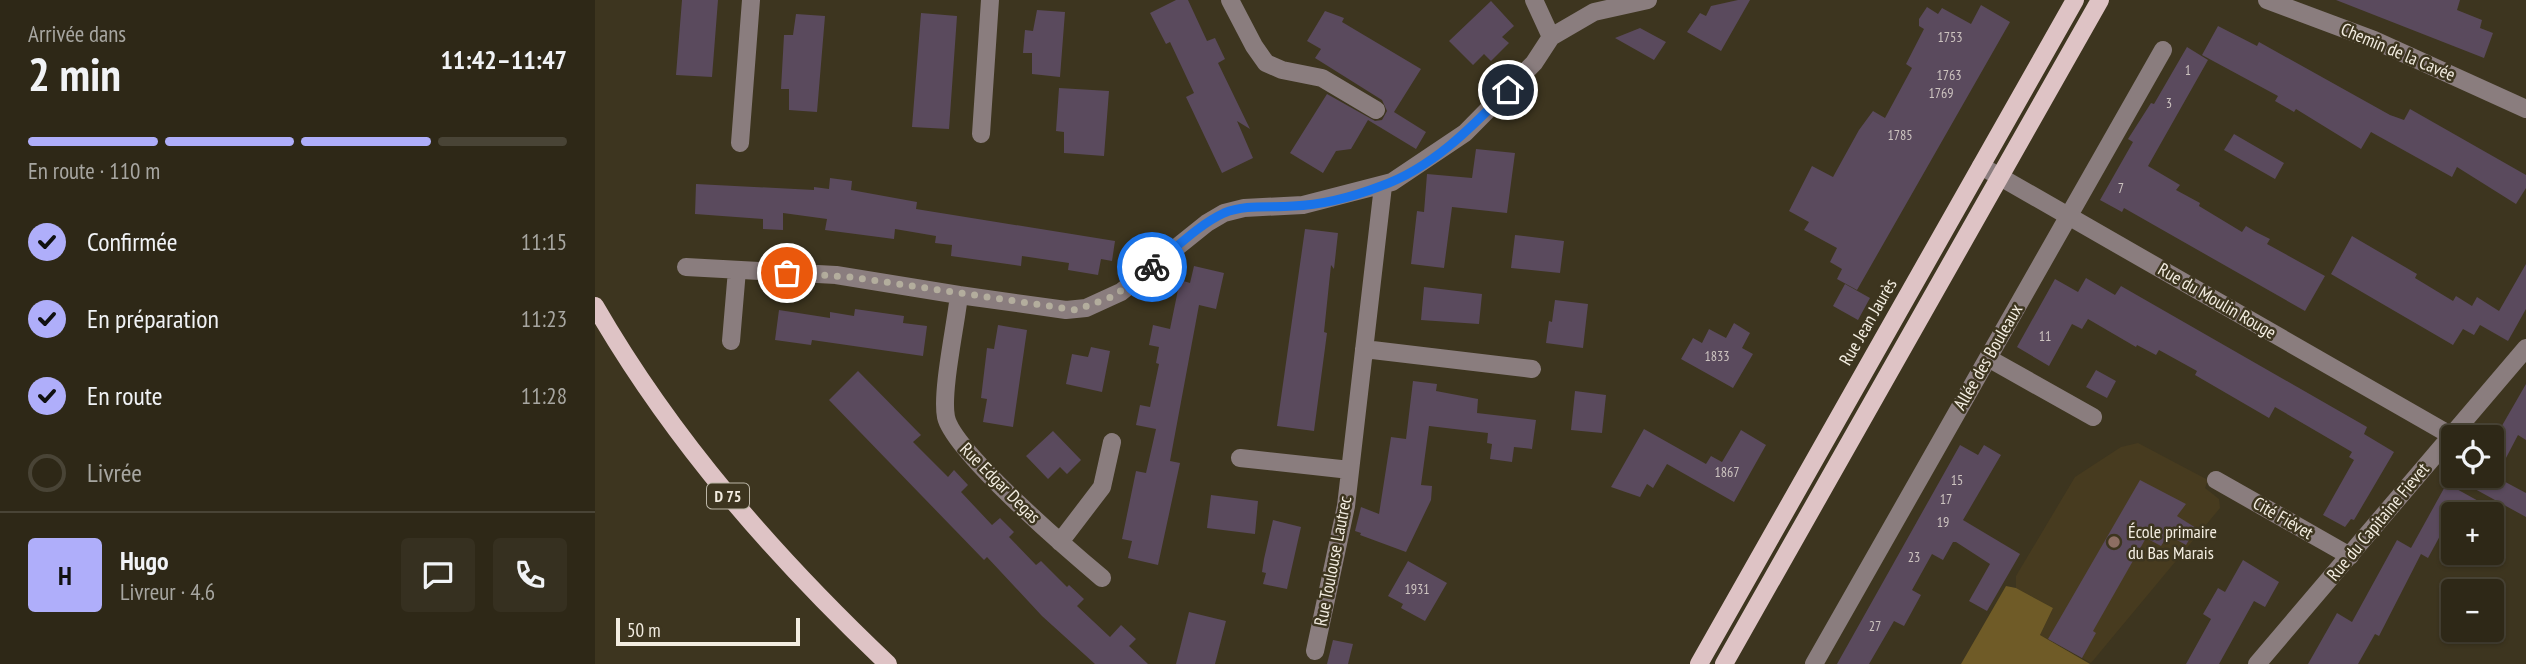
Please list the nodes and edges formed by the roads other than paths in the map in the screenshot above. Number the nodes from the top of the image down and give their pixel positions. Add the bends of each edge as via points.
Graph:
1 (751, 0) edge
2 (990, 0) edge
3 (1230, 0) edge
4 (1534, 0) edge
5 (1648, 0) edge
6 (2075, 0) edge
7 (2100, 0) edge
8 (2267, 0) edge
9 (1551, 37) junction
10 (2163, 50) dead end
11 (2526, 109) edge
12 (1376, 110) dead end
13 (981, 134) dead end
14 (740, 143) dead end
15 (1981, 166) junction
16 (2000, 177) junction
17 (1383, 186) junction
18 (2069, 216) junction
19 (686, 267) dead end
20 (737, 270) junction
21 (959, 295) junction
22 (595, 306) edge
23 (731, 341) dead end
24 (2526, 348) edge
25 (1364, 349) junction
26 (1988, 358) junction
27 (1532, 369) dead end
28 (2093, 417) dead end
29 (2461, 425) edge
30 (2441, 430) edge
31 (1112, 442) dead end
32 (2441, 449) edge
33 (1240, 458) dead end
34 (1350, 470) junction
35 (2215, 480) dead end
36 (1060, 542) junction
37 (2350, 556) junction
38 (1102, 578) dead end
39 (1315, 651) dead end
40 (888, 664) edge
41 (1699, 664) edge
42 (1724, 664) edge
43 (1814, 664) edge
44 (2257, 664) edge

1 - 14 street
2 - 13 street
3 - 12 street via 1266,63 1322,78
4 - 9 street
5 - 9 street via 1594,12
6 - 15 main road, Rue Jean Jaurès
7 - 16 main road
8 - 11 street, Chemin de la Cavée via 2374,40
9 - 17 street via 1534,63 1465,133
10 - 18 street, Allée des Bouleaux
15 - 16 street, Rue du Moulin Rouge
15 - 41 main road, Rue Jean Jaurès
16 - 18 street, Rue du Moulin Rouge
16 - 42 main road
17 - 21 street via 1303,205 1224,213 1121,292 1086,308 1066,310
17 - 25 street, Rue Toulouse Lautrec
18 - 26 street, Allée des Bouleaux
18 - 30 street, Rue du Moulin Rouge
19 - 20 street
20 - 21 street via 836,275
20 - 23 street
21 - 36 street, Rue Edgar Degas via 945,407 949,426 960,443
22 - 40 main road, D 75 via 660,407 725,493 805,583
24 - 29 street, Rue du Capitaine Fievet
25 - 27 street
25 - 34 street, Rue Toulouse Lautrec
26 - 28 street
26 - 43 street, Allée des Bouleaux
31 - 36 street via 1102,487
32 - 37 street, Rue du Capitaine Fievet
33 - 34 street, Rue Toulouse Lautrec
34 - 39 street, Rue Toulouse Lautrec
35 - 37 street, Cité Fiévet
36 - 38 street, Rue Edgar Degas
37 - 44 street, Rue du Capitaine Fievet

